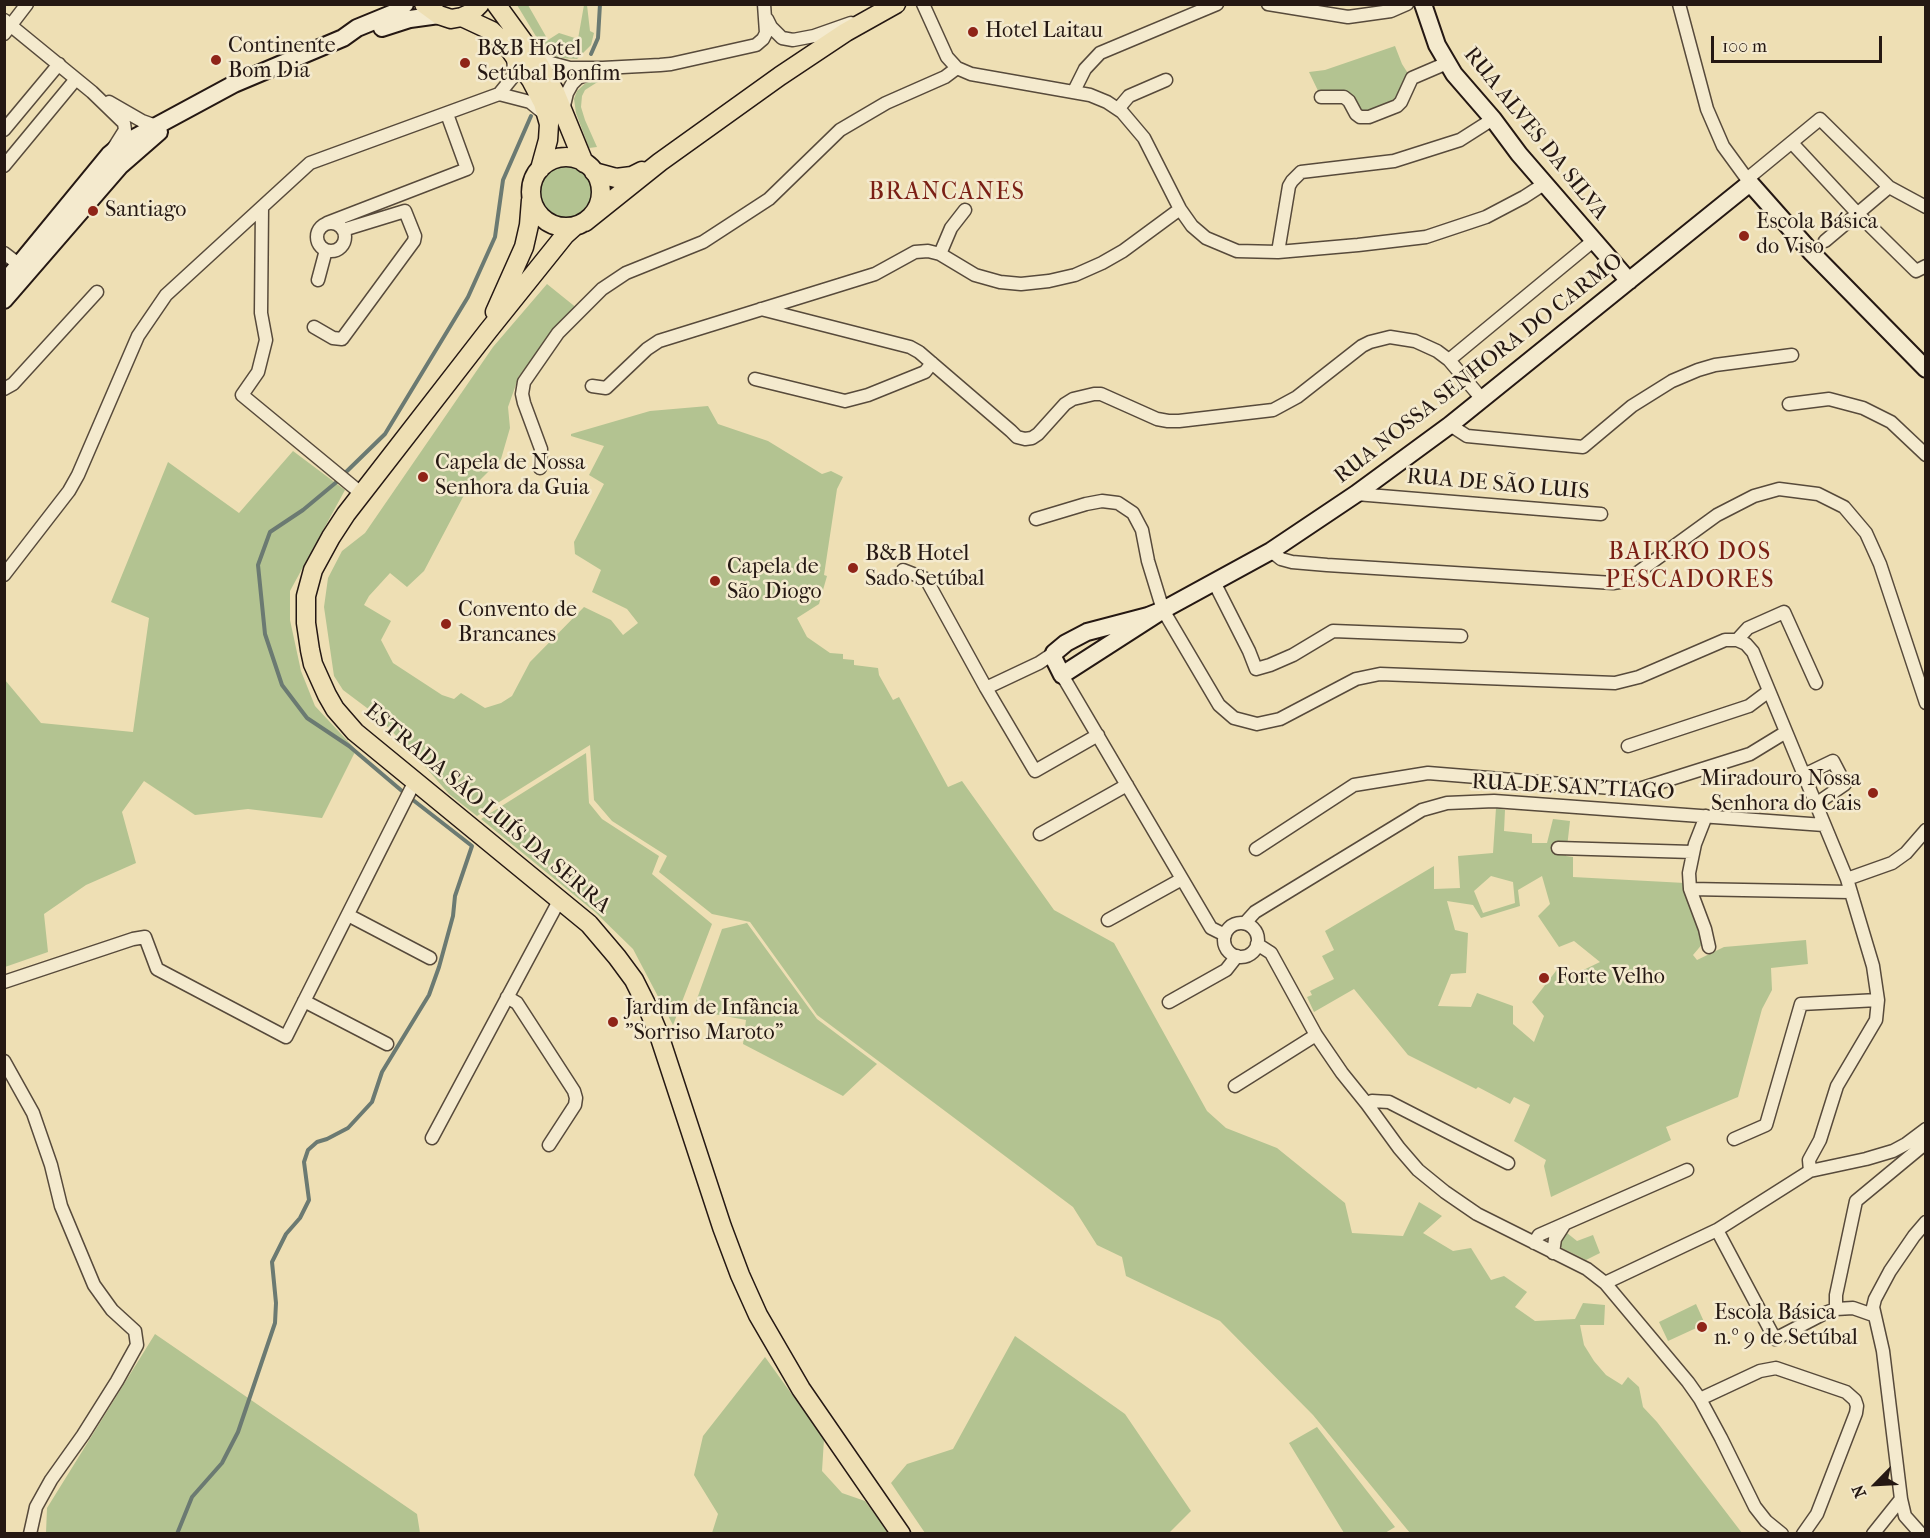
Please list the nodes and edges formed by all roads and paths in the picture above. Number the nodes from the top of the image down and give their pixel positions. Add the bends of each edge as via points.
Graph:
1 (27, 4) edge
2 (405, 4) edge
3 (480, 4) edge
4 (496, 4) edge
5 (764, 4) edge
6 (923, 4) edge
7 (1217, 4) edge
8 (1268, 4) edge
9 (1407, 4) edge
10 (1423, 4) edge
11 (1679, 4) edge
12 (889, 8) edge
13 (431, 10) edge
14 (462, 17) junction
15 (766, 18) junction
16 (7, 27) edge
17 (343, 38) junction
18 (512, 52) junction
19 (536, 59) junction
20 (1447, 63) junction
21 (59, 64) junction
22 (603, 68) junction
23 (957, 68) junction
24 (76, 79) junction
25 (1166, 80) dead end
26 (1074, 91) junction
27 (92, 92) junction
28 (499, 94) junction
29 (1321, 97) dead end
30 (1118, 109) junction
31 (447, 114) junction
32 (555, 114) junction
33 (178, 115) junction
34 (1493, 119) junction
35 (156, 126) junction
36 (5, 129) edge
37 (23, 143) junction
38 (1792, 143) junction
39 (109, 155) junction
40 (660, 162) junction
41 (4, 166) edge
42 (589, 167) junction
43 (540, 169) junction
44 (1748, 181) junction
45 (1544, 183) junction
46 (1889, 187) junction
47 (531, 192) junction
48 (262, 207) junction
49 (1926, 207) edge
50 (1180, 209) junction
51 (965, 210) dead end
52 (1858, 214) junction
53 (327, 223) junction
54 (580, 224) junction
55 (343, 230) junction
56 (1593, 242) junction
57 (1825, 242) dead end
58 (326, 250) junction
59 (1278, 252) junction
60 (4, 253) edge
61 (940, 254) junction
62 (1921, 268) edge
63 (24, 269) junction
64 (318, 280) dead end
65 (1629, 281) junction
66 (4, 284) edge
67 (97, 292) dead end
68 (4, 300) edge
69 (761, 309) junction
70 (314, 327) dead end
71 (488, 331) junction
72 (1792, 355) dead end
73 (1449, 360) junction
74 (932, 363) junction
75 (1926, 369) edge
76 (755, 379) dead end
77 (592, 386) dead end
78 (4, 389) edge
79 (1482, 399) junction
80 (1789, 404) dead end
81 (1450, 425) junction
82 (1926, 455) edge
83 (540, 468) dead end
84 (362, 494) junction
85 (1356, 494) junction
86 (1601, 514) dead end
87 (1036, 519) dead end
88 (1271, 551) junction
89 (903, 570) dead end
90 (4, 575) edge
91 (1214, 582) junction
92 (1163, 610) junction
93 (1087, 632) junction
94 (1461, 636) dead end
95 (1737, 640) junction
96 (1095, 654) junction
97 (1058, 664) junction
98 (1816, 683) dead end
99 (986, 688) junction
100 (1769, 691) junction
101 (1926, 703) edge
102 (1786, 732) junction
103 (1098, 735) junction
104 (1628, 747) dead end
105 (1804, 775) junction
106 (416, 781) junction
107 (1127, 785) junction
108 (1816, 804) junction
109 (1706, 816) junction
110 (1824, 825) junction
111 (1926, 830) edge
112 (1040, 834) dead end
113 (1558, 848) dead end
114 (1256, 849) dead end
115 (1692, 852) junction
116 (1182, 879) junction
117 (1847, 879) junction
118 (1689, 889) junction
119 (1850, 892) junction
120 (560, 899) junction
121 (348, 915) junction
122 (1108, 920) dead end
123 (1245, 923) junction
124 (1225, 935) junction
125 (1257, 944) junction
126 (1708, 947) dead end
127 (1237, 956) junction
128 (430, 958) dead end
129 (4, 982) edge
130 (507, 998) junction
131 (1878, 1000) junction
132 (304, 1001) junction
133 (1169, 1002) dead end
134 (1316, 1035) junction
135 (387, 1044) dead end
136 (4, 1061) edge
137 (1235, 1086) dead end
138 (1367, 1104) junction
139 (1926, 1129) edge
140 (432, 1138) dead end
141 (1734, 1139) dead end
142 (1926, 1143) edge
143 (549, 1145) dead end
144 (1508, 1163) dead end
145 (1687, 1170) dead end
146 (1810, 1171) junction
147 (1926, 1222) edge
148 (1564, 1225) junction
149 (1717, 1230) junction
150 (1534, 1243) junction
151 (1553, 1253) junction
152 (732, 1254) junction
153 (1605, 1283) junction
154 (1836, 1309) junction
155 (1873, 1315) junction
156 (1700, 1399) junction
157 (1900, 1499) junction
158 (30, 1533) edge
159 (901, 1533) edge
160 (914, 1533) edge
161 (1782, 1533) edge
162 (1803, 1533) edge
163 (1873, 1533) edge
164 (1921, 1533) edge

1 - 16 street
2 - 17 street
3 - 14 main road
4 - 19 main road
5 - 15 street
6 - 23 street via 947,57
7 - 26 street via 1100,53 1085,69
8 - 9 street via 1348,17 1391,11
10 - 20 street, RUA ALVES DA SILVA
11 - 44 street via 1707,109 1723,146
12 - 15 street via 793,40 782,38
12 - 40 main road via 780,76
13 - 14 main road via 451,19
13 - 17 street via 360,36
14 - 18 main road via 492,31
15 - 22 street via 766,33 756,45 671,64
16 - 21 street
17 - 33 street via 234,84
18 - 28 street via 514,70
18 - 32 main road via 543,103
19 - 22 street via 570,68
19 - 32 main road via 555,92
20 - 29 street via 1413,78 1397,106 1369,117 1356,114 1344,97
20 - 34 street, RUA ALVES DA SILVA
21 - 24 street
21 - 36 street
22 - 32 street via 572,84
23 - 26 street via 971,74
23 - 83 street via 945,78 886,103 840,130 769,199 703,242 626,273 602,289 558,333 524,382 524,403 541,449
24 - 27 street
24 - 37 street
25 - 30 street via 1129,96
26 - 30 street via 1090,94
27 - 35 street
27 - 39 street via 125,126
28 - 31 street
28 - 32 street
30 - 50 street via 1144,138
31 - 48 street via 310,163
31 - 53 street via 467,169
32 - 42 main road
32 - 43 main road, ESTRADA SÃO LUÍS DA SERRA via 549,124
33 - 35 street
33 - 63 street via 120,166
34 - 45 street, RUA ALVES DA SILVA
34 - 59 street via 1460,140 1394,161 1301,172 1289,186
35 - 39 street
36 - 37 street
37 - 41 street
38 - 44 street
38 - 46 street via 1820,119
38 - 52 street
39 - 63 street
40 - 42 main road via 632,176 616,178
40 - 54 main road
42 - 43 main road via 564,157
42 - 54 main road via 600,183 601,193 593,214
43 - 47 main road, ESTRADA SÃO LUÍS DA SERRA
44 - 65 street, RUA NOSSA SENHORA DO CARMO
44 - 75 street via 1817,259
45 - 56 street, RUA ALVES DA SILVA
45 - 59 street via 1486,217 1426,237
46 - 49 street
46 - 52 street
47 - 54 main road via 533,204 547,221 564,227
47 - 71 main road, ESTRADA SÃO LUÍS DA SERRA via 524,247
48 - 84 street via 261,313 266,340 258,372 242,395
48 - 90 street via 158,305 138,336 73,483
50 - 59 street via 1192,226 1220,245 1237,251
50 - 61 street via 1102,263 1049,281 1000,282 975,275
51 - 61 street via 951,228
52 - 57 street
52 - 62 street
53 - 55 street
53 - 58 street via 317,236
54 - 71 main road, ESTRADA SÃO LUÍS DA SERRA via 565,235
55 - 58 street via 343,244
55 - 70 street via 405,211 415,236 342,339
56 - 65 street, RUA ALVES DA SILVA
56 - 73 street
58 - 64 street
60 - 63 street
61 - 69 street via 915,252 875,274
63 - 66 street
63 - 68 street
65 - 79 street, RUA NOSSA SENHORA DO CARMO
67 - 78 street via 13,384
69 - 74 street via 910,347
69 - 77 street via 660,341 606,388
71 - 84 main road, ESTRADA SÃO LUÍS DA SERRA
72 - 81 street via 1715,365 1672,381 1579,447 1467,436
73 - 74 street via 1415,340 1379,339 1352,352 1297,397 1273,410 1179,422 1157,419 1094,394 1065,404 1038,434 1025,439 1017,437
73 - 79 street
74 - 76 street via 925,372 855,400 834,399
79 - 81 street, RUA NOSSA SENHORA DO CARMO
80 - 82 street via 1829,399 1863,408 1891,422
81 - 85 street, RUA NOSSA SENHORA DO CARMO
84 - 106 main road, ESTRADA SÃO LUÍS DA SERRA via 313,570 306,603 310,650 327,695 345,722
85 - 86 street, RUA DE SÃO LUIS
85 - 88 street, RUA NOSSA SENHORA DO CARMO
87 - 92 street via 1102,501 1118,503 1133,513 1142,530
88 - 91 street, RUA NOSSA SENHORA DO CARMO
88 - 101 street via 1292,562 1613,583 1626,581 1717,515 1754,496 1779,489 1818,494 1844,507 1866,533
89 - 99 street via 926,579
91 - 92 street, RUA NOSSA SENHORA DO CARMO
91 - 94 street via 1256,669 1293,655 1333,631
92 - 93 street
92 - 95 street via 1219,705 1234,717 1257,724 1280,719 1343,685 1374,675 1615,683 1639,677 1720,642
92 - 96 street
93 - 96 street via 1096,647
93 - 97 street via 1066,643
95 - 98 street via 1748,628 1784,612
95 - 100 street via 1750,648
96 - 97 street
97 - 99 street via 1039,663
97 - 103 street
99 - 103 street via 1035,771
100 - 102 street
100 - 104 street via 1749,706
102 - 105 street
102 - 114 street via 1750,754 1636,790 1428,773 1354,785
103 - 107 street
105 - 108 street
105 - 108 street via 1833,761 1845,784
106 - 120 main road, ESTRADA SÃO LUÍS DA SERRA
106 - 121 street
107 - 112 street
107 - 116 street
108 - 110 street
109 - 110 street, RUA DE SAN'TIAGO
109 - 115 street
109 - 123 street, RUA DE SAN'TIAGO via 1494,801 1447,803 1422,810 1255,912
110 - 117 street
111 - 117 street via 1892,863
113 - 115 street
115 - 118 street
116 - 122 street
116 - 124 street via 1211,928
117 - 119 street
118 - 119 street
118 - 126 street
119 - 131 street via 1873,966
120 - 130 street
120 - 152 main road, ESTRADA SÃO LUÍS DA SERRA via 604,939 647,1006
121 - 128 street
121 - 132 street
123 - 124 street via 1232,925
123 - 125 street via 1256,933
124 - 127 street via 1227,948
125 - 127 street via 1250,954
125 - 134 street via 1271,953
127 - 133 street via 1226,970
129 - 132 street via 145,937 157,969 286,1037
130 - 140 street
130 - 143 street via 517,1003 576,1098
131 - 141 street via 1801,1004 1766,1125
131 - 146 street via 1876,1020 1837,1086 1820,1140 1809,1160
132 - 135 street
134 - 137 street
134 - 138 street
136 - 158 street via 33,1113 61,1206 94,1285 112,1310 135,1331 137,1345 41,1498
138 - 144 street via 1389,1102
138 - 150 street via 1399,1148 1427,1177 1477,1214
139 - 146 street via 1893,1151
142 - 154 street via 1856,1201
145 - 148 street
146 - 149 street
147 - 155 street via 1890,1271 1875,1299
148 - 150 street via 1539,1235
148 - 151 street via 1555,1239
149 - 153 street
149 - 154 street via 1775,1339
150 - 151 street
151 - 153 street via 1587,1269
152 - 159 main road, ESTRADA SÃO LUÍS DA SERRA via 758,1315 789,1370
152 - 160 main road, ESTRADA SÃO LUÍS DA SERRA via 756,1306 789,1360
153 - 156 street
154 - 155 street via 1853,1308
155 - 157 street via 1883,1351
156 - 161 street via 1747,1494 1766,1521
156 - 162 street via 1760,1371 1776,1368 1846,1392 1855,1400 1856,1413 1833,1474 1817,1514
157 - 163 street
157 - 164 street via 1905,1516

